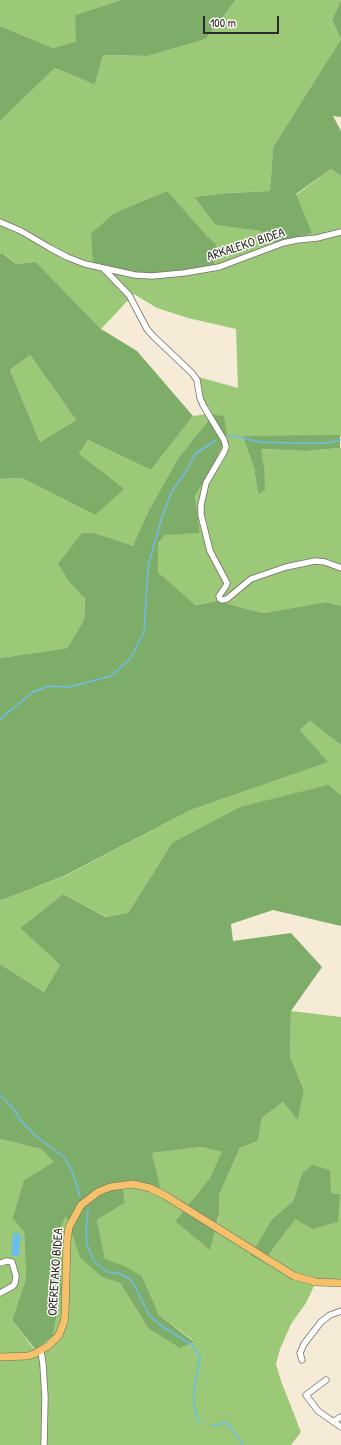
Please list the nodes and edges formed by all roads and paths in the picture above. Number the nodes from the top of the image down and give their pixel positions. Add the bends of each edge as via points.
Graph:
1 (0, 222) edge
2 (341, 232) edge
3 (103, 268) junction
4 (341, 568) edge
5 (0, 1263) edge
6 (341, 1284) edge
7 (0, 1293) edge
8 (341, 1311) edge
9 (41, 1351) junction
10 (0, 1357) edge
11 (302, 1360) dead end
12 (326, 1380) dead end
13 (341, 1416) edge
14 (334, 1421) junction
15 (341, 1426) edge
16 (44, 1445) edge

1 - 3 street, ARKALEKO BIDEA via 67,257
2 - 3 street, ARKALEKO BIDEA via 283,243 206,270 152,276
3 - 4 street via 129,295 147,329 198,380 203,405 224,440 226,447 206,483 201,504 201,515 210,551 227,583 220,598 227,599 251,579 286,567 315,561
5 - 7 street via 12,1262 16,1276 13,1286
6 - 9 main road, ORERETAKO BIDEA via 316,1282 294,1276 150,1188 133,1184 110,1187 98,1192 81,1205 69,1227 64,1322 59,1335
8 - 11 street via 321,1322 304,1344 300,1353
9 - 10 main road, ORERETAKO BIDEA via 28,1356
9 - 16 street via 45,1397
12 - 14 street via 306,1395 318,1411
13 - 14 street
14 - 15 street

